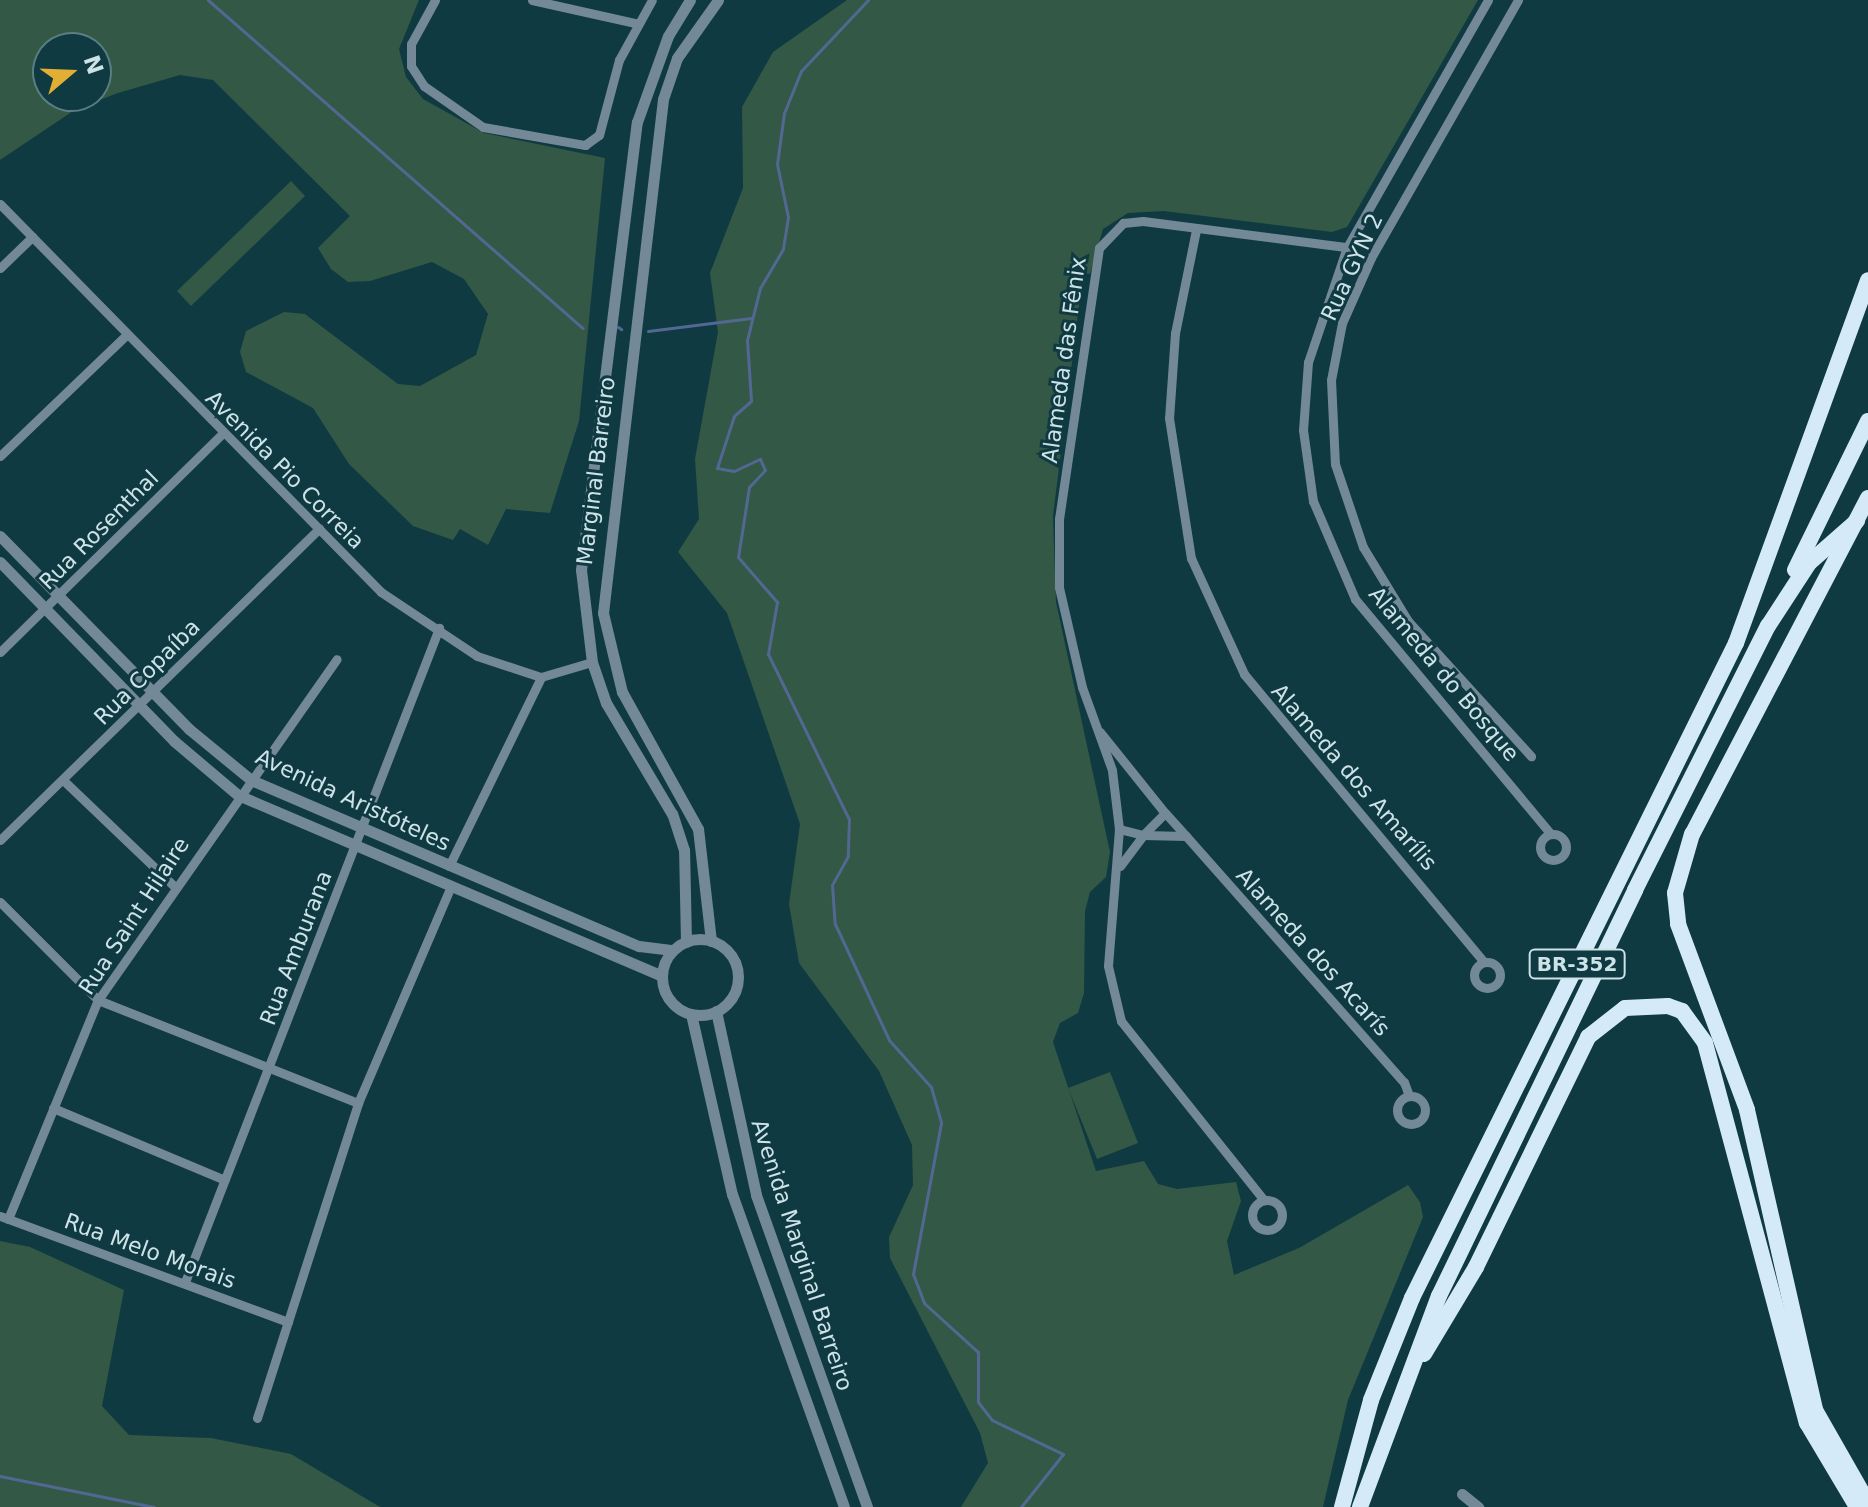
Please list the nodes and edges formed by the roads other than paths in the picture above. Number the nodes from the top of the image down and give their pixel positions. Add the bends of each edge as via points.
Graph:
1 (435, 0) edge
2 (532, 0) edge
3 (652, 0) edge
4 (690, 0) edge
5 (718, 0) edge
6 (1488, 0) edge
7 (1518, 0) edge
8 (635, 23) junction
9 (0, 204) edge
10 (1196, 230) junction
11 (32, 237) junction
12 (1347, 247) junction
13 (0, 268) edge
14 (1868, 280) edge
15 (127, 334) junction
16 (1868, 421) edge
17 (223, 433) junction
18 (0, 456) edge
19 (1868, 498) edge
20 (1857, 521) junction
21 (319, 529) junction
22 (0, 536) edge
23 (0, 562) edge
24 (57, 594) junction
25 (45, 608) junction
26 (1768, 626) junction
27 (439, 628) junction
28 (0, 652) edge
29 (337, 659) dead end
30 (592, 662) junction
31 (541, 677) junction
32 (153, 692) junction
33 (140, 706) junction
34 (1100, 732) junction
35 (1531, 756) dead end
36 (1124, 763) junction
37 (1112, 770) junction
38 (63, 780) junction
39 (251, 780) junction
40 (238, 795) junction
41 (1165, 813) junction
42 (359, 826) junction
43 (1119, 829) junction
44 (1551, 834) dead end
45 (1143, 835) junction
46 (1186, 836) junction
47 (0, 840) edge
48 (354, 849) junction
49 (449, 866) junction
50 (1119, 869) junction
51 (173, 885) junction
52 (450, 888) junction
53 (0, 902) edge
54 (711, 941) junction
55 (686, 942) junction
56 (673, 950) junction
57 (1484, 962) dead end
58 (662, 976) junction
59 (98, 1000) junction
60 (716, 1011) junction
61 (691, 1014) junction
62 (269, 1066) junction
63 (1409, 1096) dead end
64 (358, 1103) junction
65 (53, 1108) junction
66 (225, 1180) junction
67 (1264, 1200) dead end
68 (4, 1217) edge
69 (185, 1282) junction
70 (288, 1322) junction
71 (1398, 1396) junction
72 (257, 1418) dead end
73 (1462, 1494) dead end
74 (1868, 1503) edge
75 (844, 1507) edge
76 (867, 1507) edge
77 (1342, 1507) edge
78 (1360, 1507) edge
79 (1478, 1507) edge
80 (1857, 1507) edge

1 - 8 street via 411,44 411,66 424,86 483,127 585,145 599,135
2 - 8 street
3 - 8 street
4 - 30 street, Marginal Barreiro via 668,36 637,122 581,570
5 - 54 street, Marginal Barreiro via 677,58 663,99 603,613 622,692 698,829
6 - 12 street, Alameda do Bosque
7 - 35 street, Rua GYN 2 via 1371,258 1342,323 1331,380 1335,464 1363,547 1408,621
9 - 11 street, Avenida Pio Correia
10 - 12 street, Alameda das Fênix
10 - 34 street, Alameda das Fênix via 1123,223 1099,248 1059,519 1059,587
10 - 57 street, Alameda dos Amarílis via 1175,333 1169,418 1191,558 1244,674
11 - 13 street
11 - 15 street, Avenida Pio Correia
12 - 44 street, Alameda do Bosque via 1308,362 1303,430 1313,501 1355,599
14 - 77 highway, BR-352 via 1736,643 1412,1298 1371,1400
15 - 17 street, Avenida Pio Correia
15 - 18 street
16 - 26 highway, BR-352
17 - 21 street, Avenida Pio Correia
17 - 24 street, Rua Rosenthal
19 - 20 highway
20 - 26 highway via 1809,563
20 - 74 highway via 1692,834 1675,893 1678,924 1747,1110 1815,1410
21 - 27 street, Avenida Pio Correia via 381,592
21 - 32 street, Rua Copaíba
22 - 24 street, Avenida Aristóteles
23 - 25 street, Avenida Aristóteles
24 - 25 street, Rua Rosenthal
24 - 32 street, Avenida Aristóteles
25 - 28 street, Rua Rosenthal
25 - 33 street, Avenida Aristóteles
26 - 71 highway, BR-352 via 1453,1268
27 - 31 street, Avenida Pio Correia via 477,656
27 - 42 street, Rua Amburana
29 - 39 street, Rua Saint Hilaire
30 - 31 street
30 - 55 street, Marginal Barreiro via 684,850
31 - 49 street
32 - 33 street, Rua Copaíba
32 - 39 street, Avenida Aristóteles
33 - 38 street, Rua Copaíba
33 - 40 street, Avenida Aristóteles
34 - 36 street, Alameda das Fênix
34 - 37 street, Alameda das Fênix
36 - 37 street
36 - 41 street, Alameda das Fênix
37 - 43 street, Alameda das Fênix
38 - 47 street, Rua Copaíba
38 - 51 street
39 - 40 street, Rua Saint Hilaire
39 - 42 street, Avenida Aristóteles
40 - 48 street, Avenida Aristóteles
40 - 51 street, Rua Saint Hilaire
41 - 45 street, Alameda das Fênix
41 - 46 street, Alameda das Fênix
42 - 48 street, Rua Amburana
42 - 49 street, Avenida Aristóteles
43 - 45 street
43 - 50 street, Alameda das Fênix
45 - 46 street
45 - 50 street, Alameda das Fênix
46 - 63 street, Alameda dos Acarís via 1404,1082
48 - 52 street, Avenida Aristóteles
48 - 62 street, Rua Amburana
49 - 56 street, Avenida Aristóteles via 639,946
50 - 67 street, Alameda das Fênix via 1108,966 1121,1021
51 - 59 street, Rua Saint Hilaire
52 - 58 street, Avenida Aristóteles
52 - 64 street
53 - 59 street
54 - 55 street
54 - 60 street via 731,956 737,981
55 - 56 street
56 - 58 street
58 - 61 street via 670,1000
59 - 62 street
59 - 65 street, Rua Saint Hilaire
60 - 61 street
60 - 76 street, Avenida Marginal Barreiro via 756,1195
61 - 75 street, Avenida Marginal Barreiro via 732,1194
62 - 64 street
62 - 66 street, Rua Amburana
64 - 70 street
65 - 66 street
65 - 68 street, Rua Saint Hilaire
66 - 69 street, Rua Amburana
68 - 69 street, Rua Melo Morais
69 - 70 street, Rua Melo Morais
70 - 72 street
71 - 78 highway, BR-352
71 - 80 highway via 1476,1267 1588,1037 1625,1008 1668,1006 1682,1011 1705,1043 1807,1423
73 - 79 street

